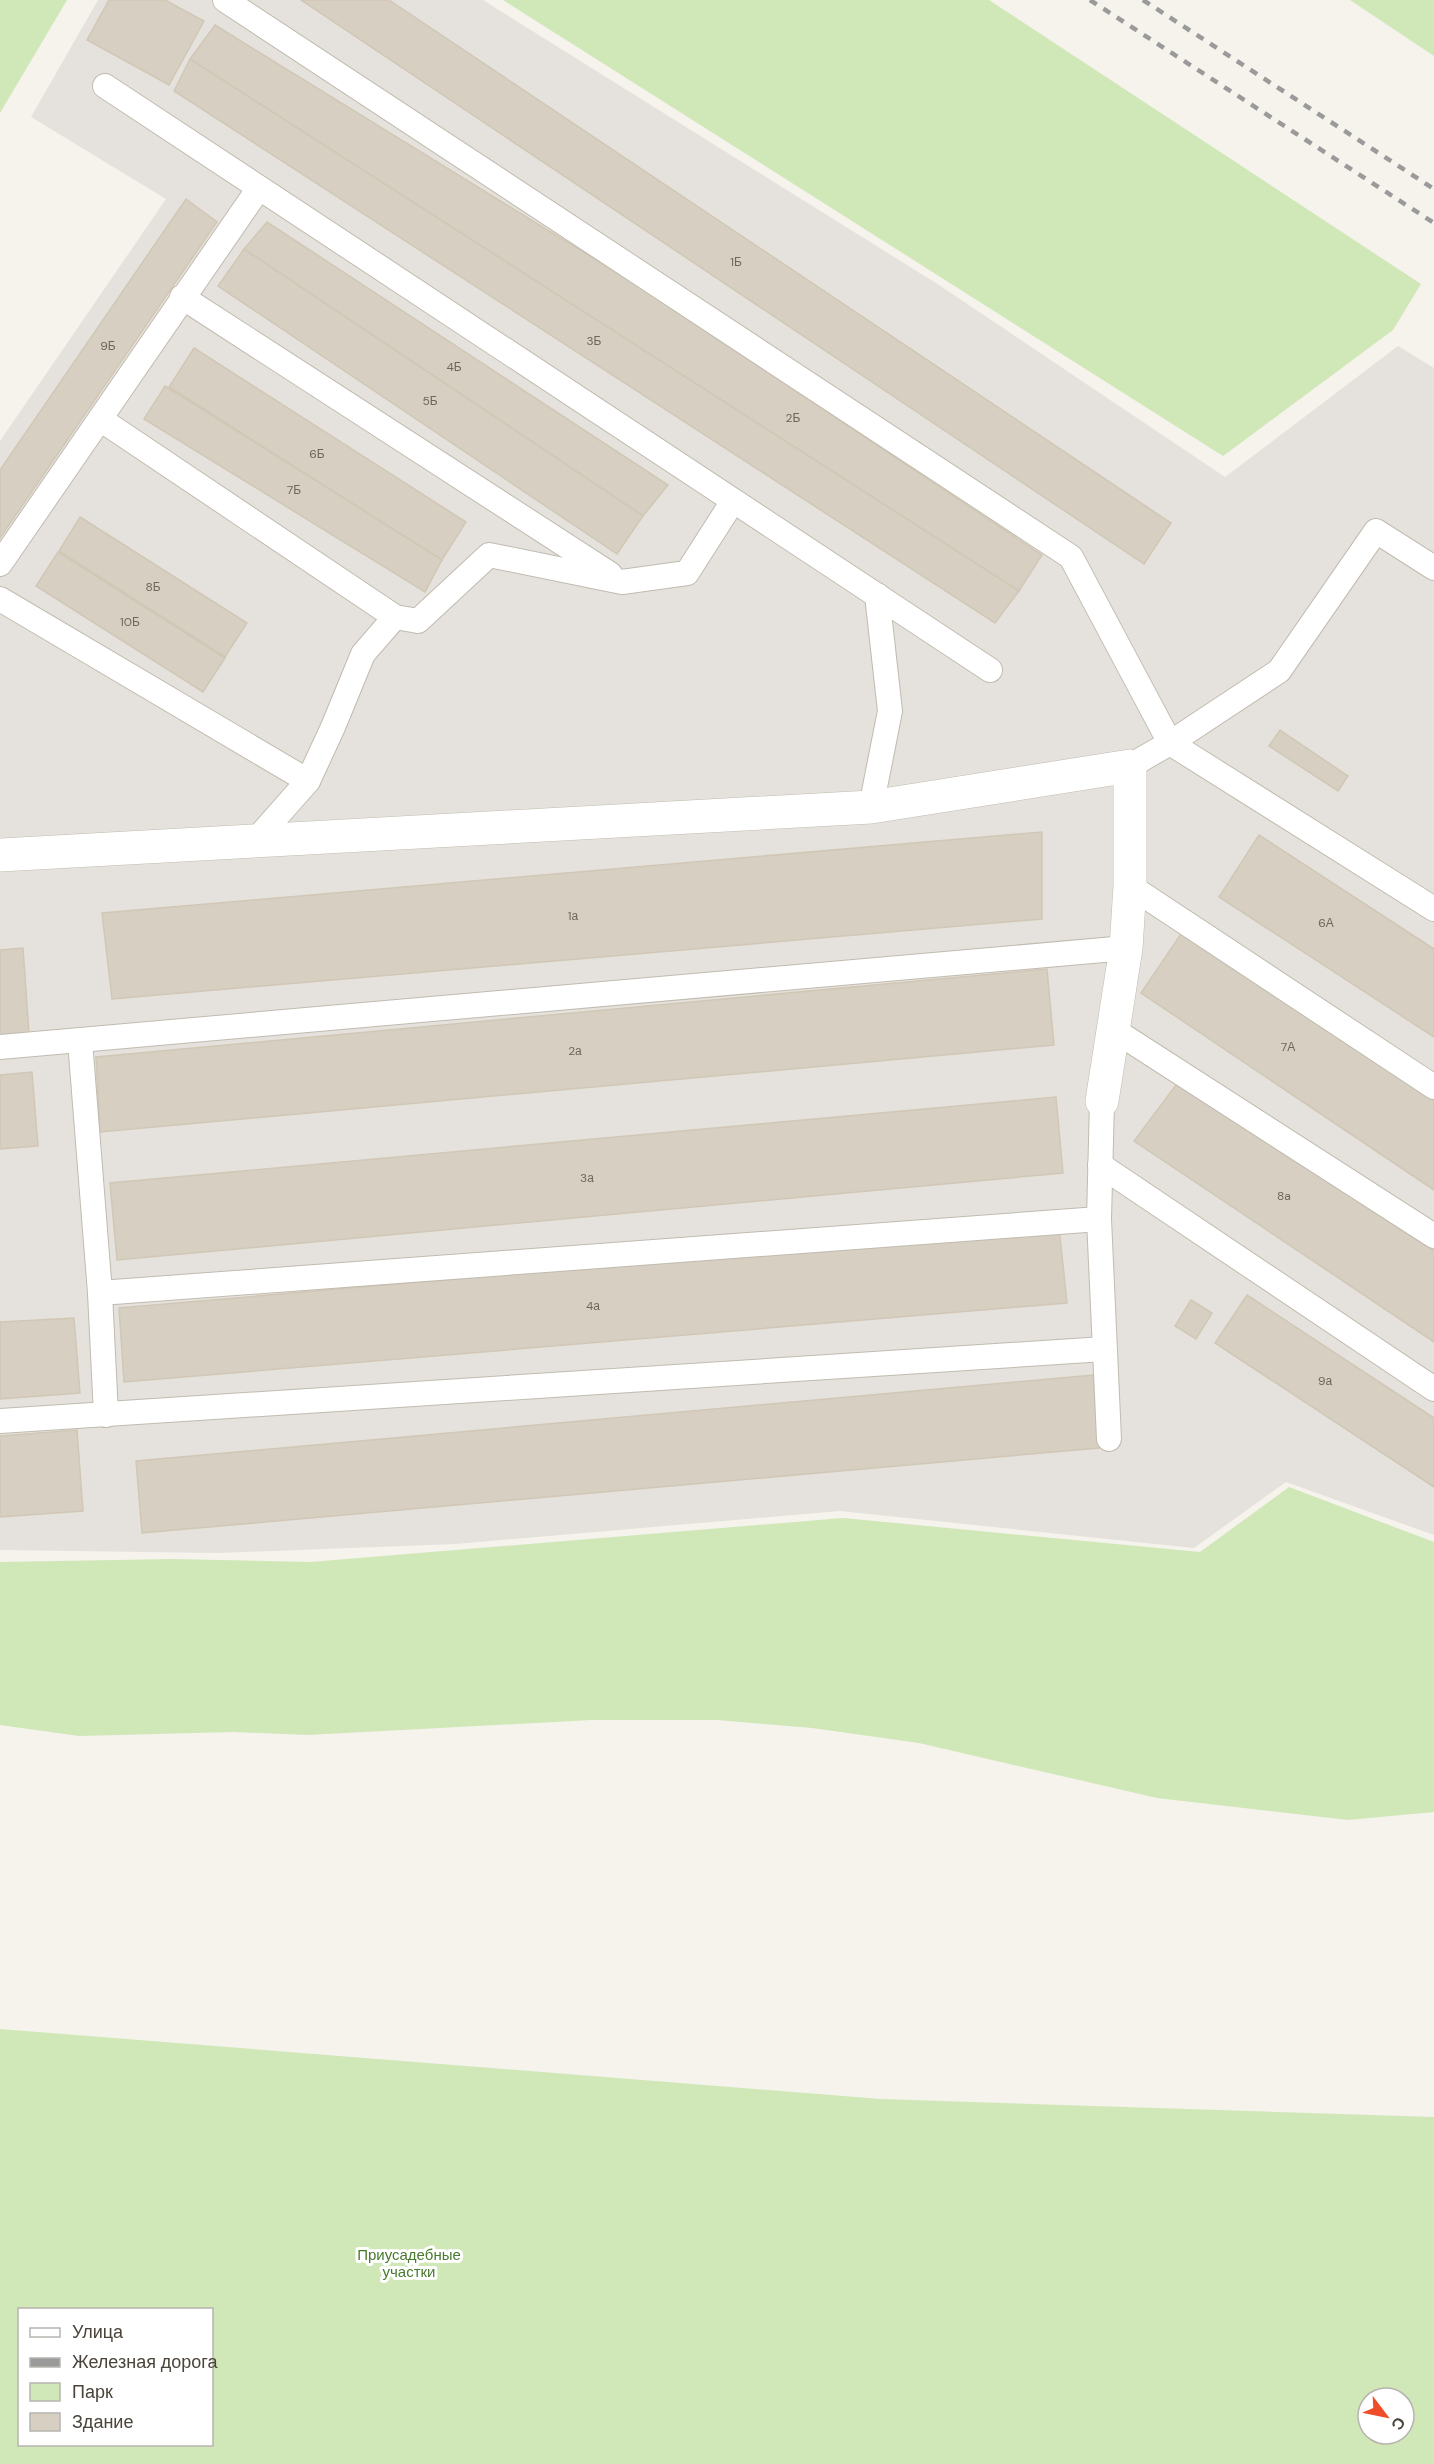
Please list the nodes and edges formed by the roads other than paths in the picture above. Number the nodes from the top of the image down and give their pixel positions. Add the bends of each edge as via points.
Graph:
1 (225, 0) edge
2 (105, 86) dead end
3 (259, 188) junction
4 (182, 297) junction
5 (100, 419) junction
6 (733, 501) junction
7 (0, 564) edge
8 (1434, 568) edge
9 (622, 582) junction
10 (877, 596) junction
11 (0, 599) edge
12 (395, 617) junction
13 (990, 670) dead end
14 (1170, 743) junction
15 (1130, 766) junction
16 (308, 781) junction
17 (871, 807) junction
18 (255, 841) junction
19 (0, 855) edge
20 (1130, 886) junction
21 (1434, 909) edge
22 (1126, 948) junction
23 (1114, 1030) junction
24 (80, 1041) junction
25 (0, 1047) edge
26 (1434, 1087) edge
27 (1102, 1101) joint
28 (1100, 1165) junction
29 (1100, 1219) junction
30 (1434, 1236) edge
31 (100, 1293) junction
32 (1104, 1349) junction
33 (1434, 1389) edge
34 (106, 1415) junction
35 (0, 1421) edge
36 (1108, 1439) dead end

1 - 14 lane via 1071,557
2 - 3 lane
3 - 4 lane
3 - 6 lane
4 - 5 lane
4 - 9 lane
5 - 7 lane
5 - 12 lane
6 - 9 lane via 687,573
6 - 10 lane
8 - 14 lane via 1376,531 1279,671
9 - 12 lane via 489,555 418,621
10 - 13 lane
10 - 17 lane via 890,711
11 - 16 lane
12 - 16 lane via 363,654
14 - 15 lane
14 - 21 lane
15 - 17 street
15 - 20 street
16 - 18 lane
17 - 18 street
18 - 19 street
20 - 22 street
20 - 26 lane
22 - 23 street
22 - 24 lane
23 - 27 street
23 - 30 lane
24 - 25 lane
24 - 31 lane
27 - 28 lane
28 - 29 lane
28 - 33 lane
29 - 31 lane
29 - 32 lane
31 - 34 lane
32 - 34 lane
32 - 36 lane
34 - 35 lane

